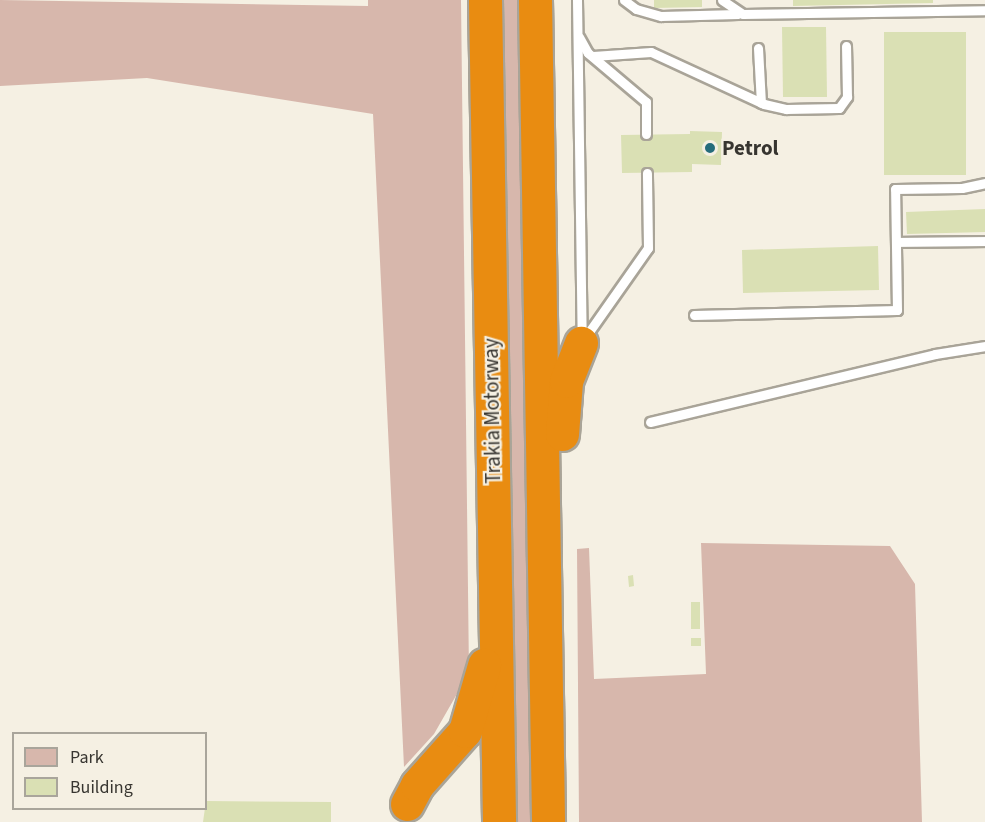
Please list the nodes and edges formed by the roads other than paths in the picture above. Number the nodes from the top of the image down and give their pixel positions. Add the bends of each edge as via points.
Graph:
1 (485, 0) edge
2 (535, 0) edge
3 (577, 0) edge
4 (624, 0) edge
5 (722, 0) edge
6 (985, 10) edge
7 (743, 14) junction
8 (577, 29) junction
9 (846, 46) dead end
10 (758, 48) dead end
11 (593, 56) junction
12 (761, 103) junction
13 (646, 134) dead end
14 (647, 173) dead end
15 (985, 183) edge
16 (985, 241) edge
17 (896, 242) junction
18 (694, 315) dead end
19 (581, 343) junction
20 (985, 346) edge
21 (650, 422) dead end
22 (545, 587) junction
23 (495, 598) junction
24 (407, 804) dead end
25 (499, 822) edge
26 (548, 822) edge

1 - 23 highway, Trakia Motorway
2 - 22 highway
3 - 8 lane
4 - 7 lane via 636,9 661,16
5 - 7 lane
6 - 7 lane
8 - 11 lane via 584,48
8 - 19 lane via 584,308
9 - 12 lane via 845,104 786,109
10 - 12 lane
11 - 12 lane via 651,52
11 - 13 lane via 646,102
14 - 19 lane via 648,248
15 - 17 lane via 962,188 895,189
16 - 17 lane
17 - 18 lane via 897,310
19 - 22 highway via 562,398 562,489
20 - 21 lane via 935,354
22 - 26 highway
23 - 24 highway via 472,716 457,742 417,785
23 - 25 highway, Trakia Motorway

